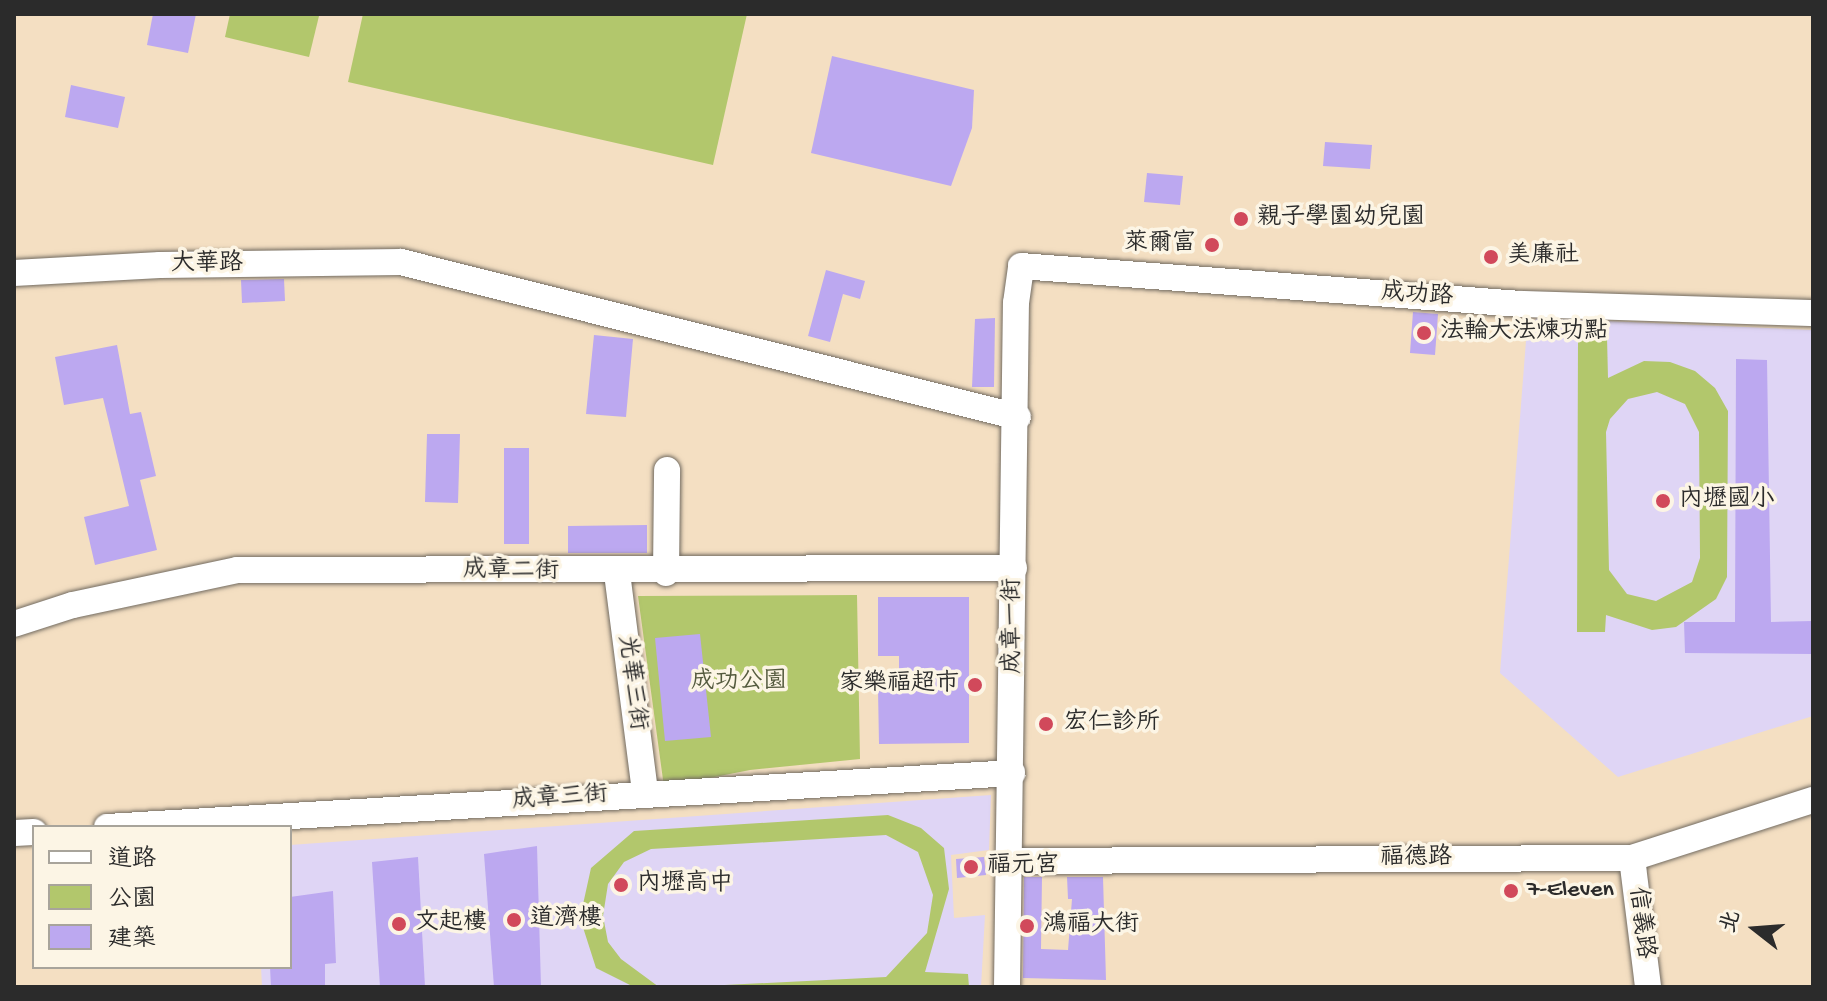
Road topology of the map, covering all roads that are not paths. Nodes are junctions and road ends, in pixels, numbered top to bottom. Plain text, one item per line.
1 (1021, 266) joint
2 (14, 273) edge
3 (1813, 313) edge
4 (1018, 417) junction
5 (667, 470) dead end
6 (1014, 568) junction
7 (617, 573) junction
8 (666, 573) junction
9 (14, 624) edge
10 (1012, 773) junction
11 (645, 793) junction
12 (1813, 800) edge
13 (139, 825) edge
14 (1632, 858) junction
15 (1010, 861) junction
16 (1007, 987) edge
17 (1648, 987) edge

1 - 3 street, 成功路
1 - 4 street, 成章一街
2 - 4 street, 大華路
4 - 6 street, 成章一街
5 - 8 street
6 - 8 street, 成章二街
6 - 10 street, 成章一街
7 - 8 street, 成章二街
7 - 9 street, 成章二街
7 - 11 street, 光華三街
10 - 11 street, 成章三街
10 - 15 street, 成章一街
11 - 13 street, 成章三街
12 - 14 street, 福德路
14 - 15 street, 福德路
14 - 17 street, 信義路
15 - 16 street, 成章一街

